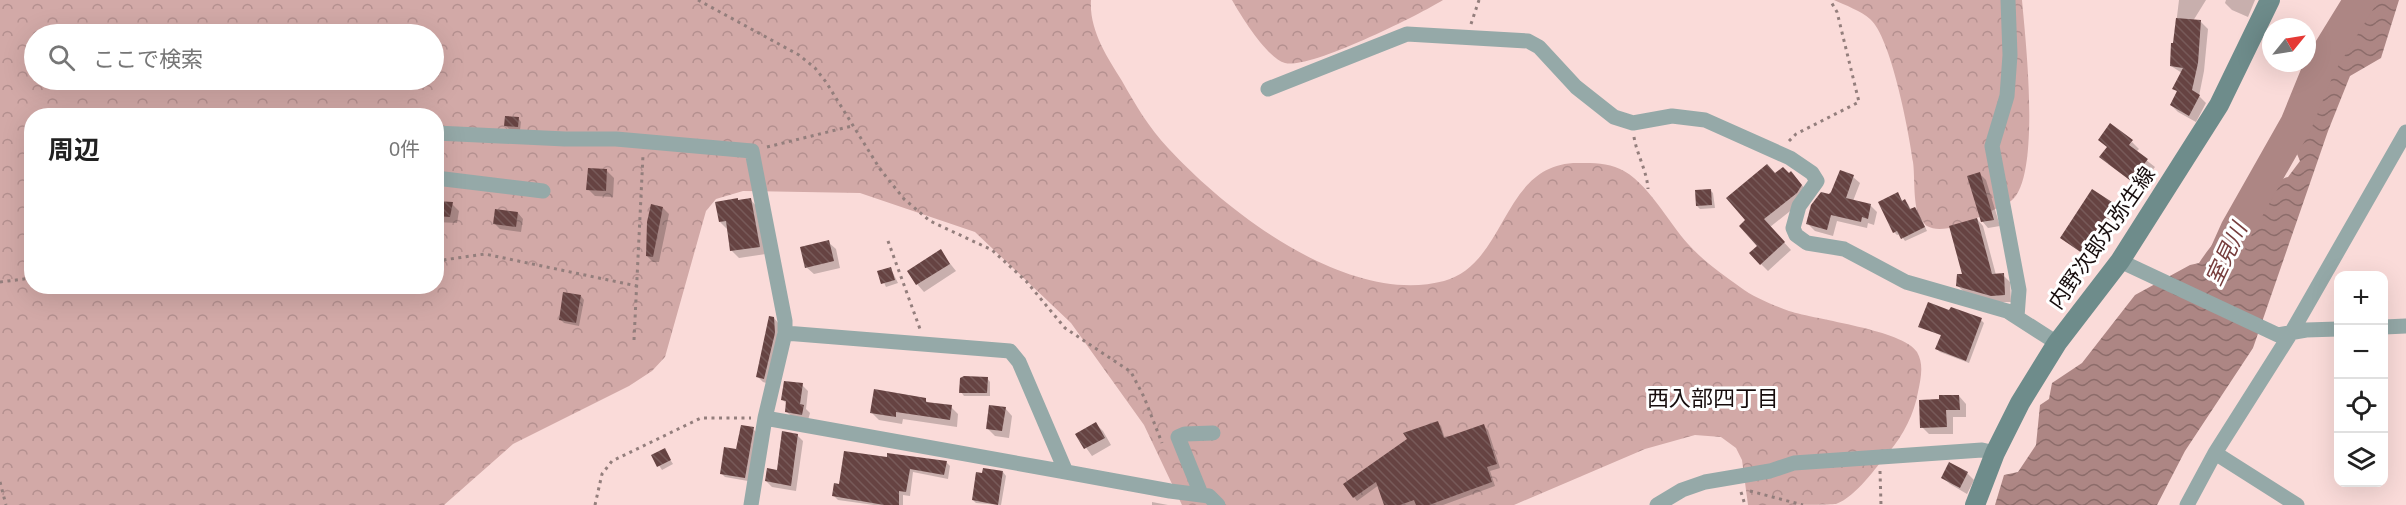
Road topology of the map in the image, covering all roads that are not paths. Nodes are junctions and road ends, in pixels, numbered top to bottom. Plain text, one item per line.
1 (2008, 0) edge
2 (2270, 0) edge
3 (1268, 89) dead end
4 (2406, 132) edge
5 (444, 133) edge
6 (444, 179) edge
7 (543, 191) dead end
8 (2125, 263) junction
9 (2017, 317) junction
10 (2388, 327) edge
11 (2406, 327) edge
12 (2334, 329) edge
13 (785, 333) junction
14 (2285, 334) junction
15 (2057, 342) junction
16 (765, 418) junction
17 (1213, 433) dead end
18 (1995, 453) junction
19 (2215, 453) junction
20 (1066, 472) junction
21 (1201, 495) junction
22 (751, 505) edge
23 (1218, 505) edge
24 (1657, 505) edge
25 (1975, 505) edge
26 (2187, 505) edge
27 (2296, 505) edge

1 - 9 street
2 - 8 main road, 内野次郎丸弥生線
3 - 9 street
4 - 14 street
5 - 13 street
6 - 7 street
8 - 14 street
8 - 15 main road, 内野次郎丸弥生線
9 - 15 street
10 - 11 street
12 - 14 street
13 - 16 street
13 - 20 street
14 - 19 street
15 - 18 main road, 内野次郎丸弥生線
16 - 20 street
16 - 22 street
17 - 21 street
18 - 24 street
18 - 25 main road, 内野次郎丸弥生線
19 - 26 street
19 - 27 street
20 - 21 street
21 - 23 street

